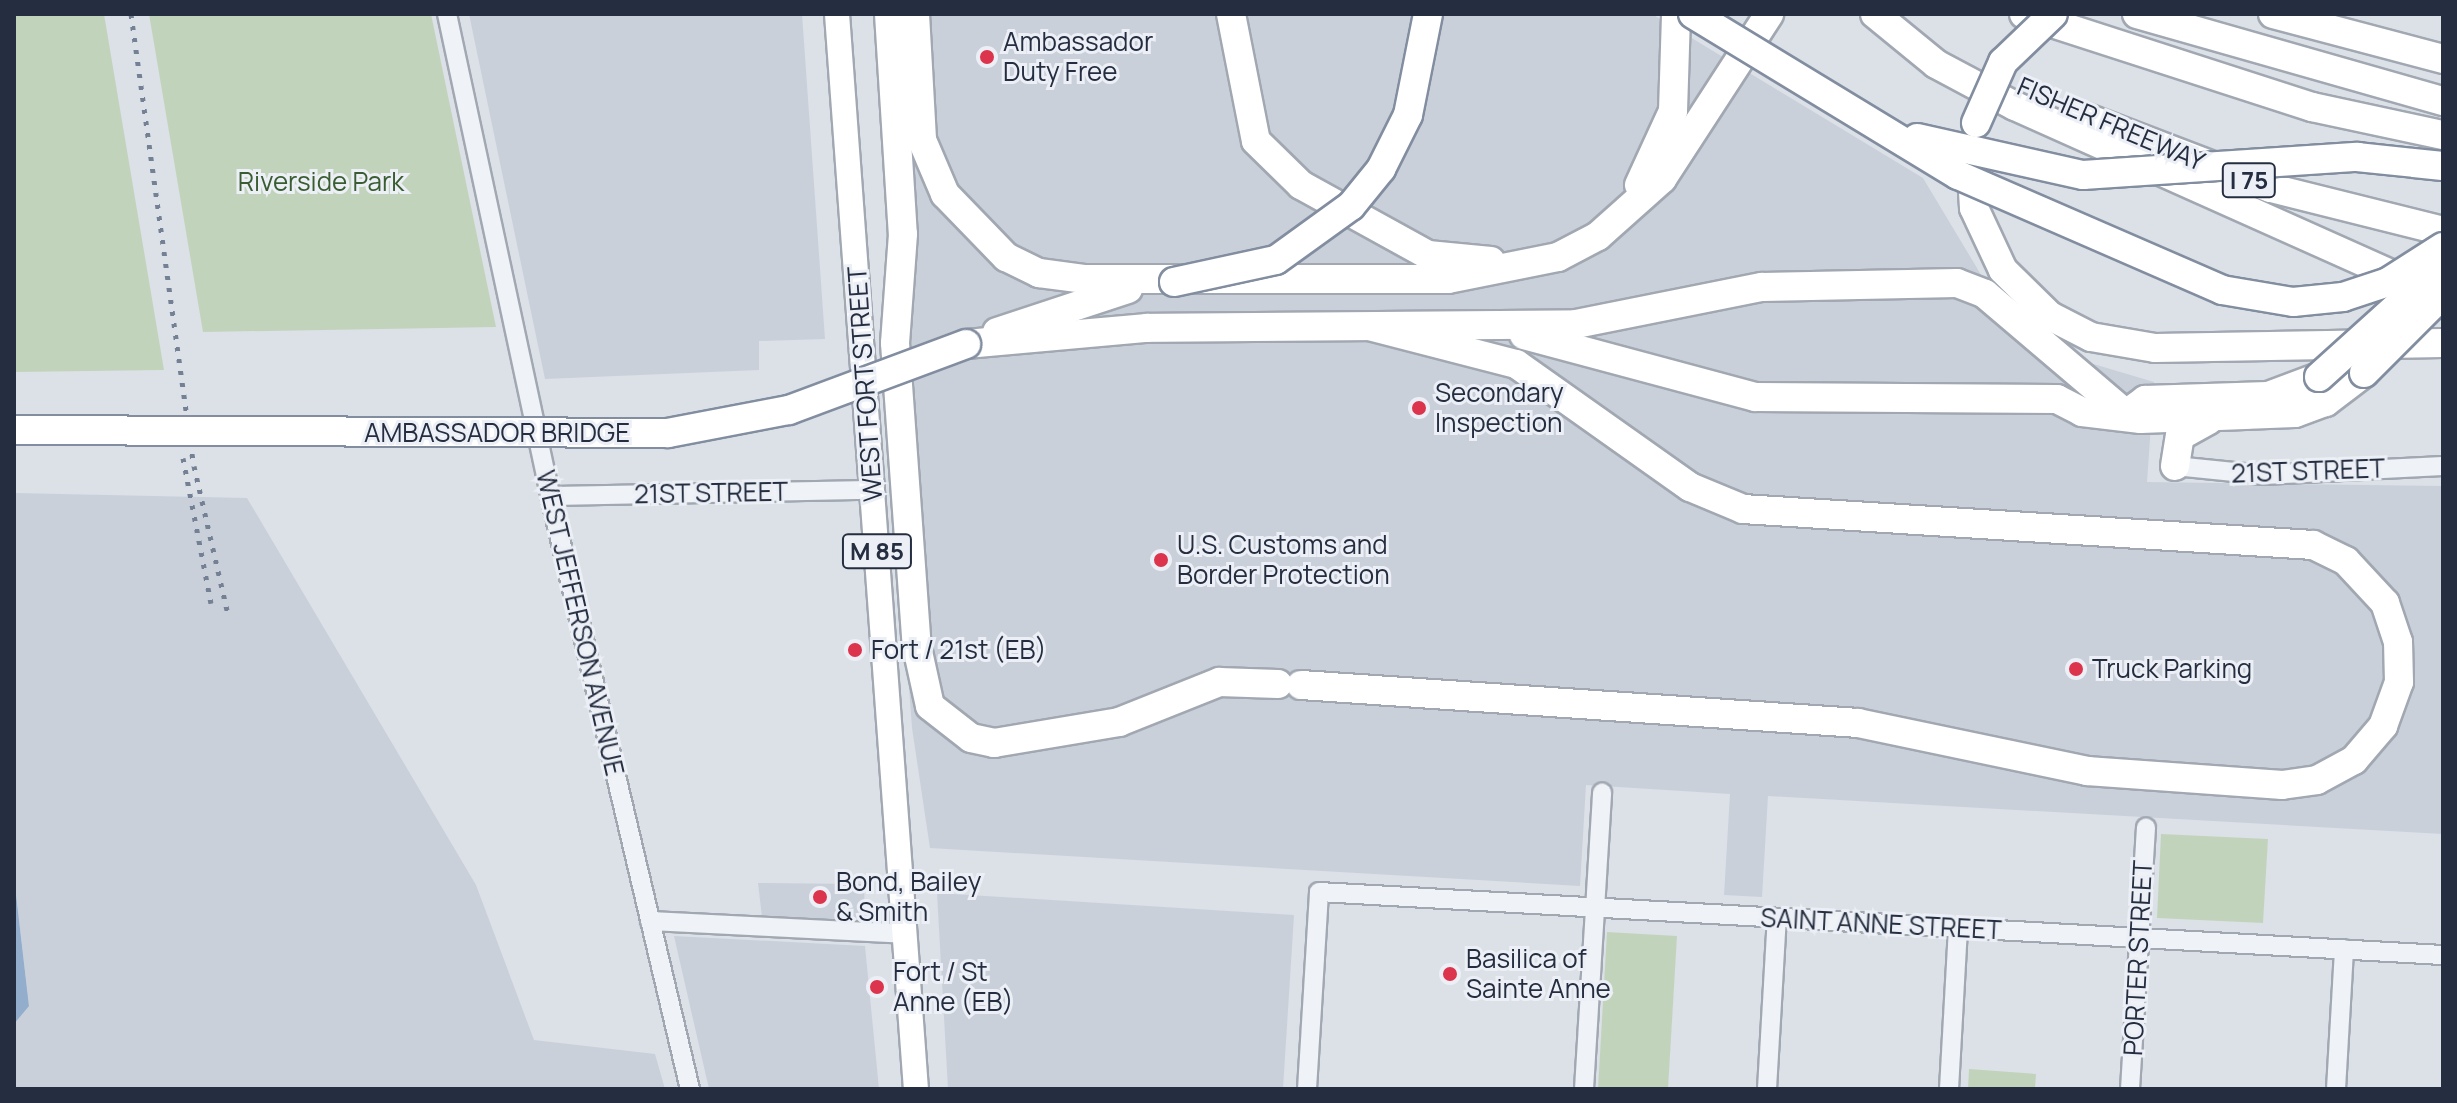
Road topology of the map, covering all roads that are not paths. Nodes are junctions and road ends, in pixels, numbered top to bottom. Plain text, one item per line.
1 (447, 14) edge
2 (837, 14) edge
3 (889, 14) edge
4 (915, 14) edge
5 (1231, 14) edge
6 (1410, 14) edge
7 (1428, 14) edge
8 (1676, 14) edge
9 (1693, 14) edge
10 (1769, 14) edge
11 (1875, 14) edge
12 (1882, 14) edge
13 (2024, 14) edge
14 (2053, 14) edge
15 (2137, 14) edge
16 (2273, 14) edge
17 (2326, 14) edge
18 (2432, 57) edge
19 (2443, 101) edge
20 (1832, 102) junction
21 (2443, 135) edge
22 (2443, 166) edge
23 (1620, 219) junction
24 (2443, 231) edge
25 (2443, 247) edge
26 (1535, 264) junction
27 (2443, 265) edge
28 (1174, 282) junction
29 (2443, 295) edge
30 (2443, 321) edge
31 (1476, 326) junction
32 (1373, 327) junction
33 (2443, 343) edge
34 (966, 344) junction
35 (2362, 375) junction
36 (2133, 417) junction
37 (2227, 418) junction
38 (14, 430) edge
39 (2175, 466) junction
40 (2443, 466) edge
41 (873, 490) junction
42 (550, 496) junction
43 (1602, 793) dead end
44 (2146, 827) dead end
45 (1595, 908) junction
46 (1777, 918) junction
47 (650, 921) junction
48 (1958, 928) junction
49 (905, 934) junction
50 (2139, 938) junction
51 (2344, 949) junction
52 (2443, 955) edge
53 (690, 1089) edge
54 (916, 1089) edge
55 (1307, 1089) edge
56 (1584, 1089) edge
57 (1767, 1089) edge
58 (1949, 1089) edge
59 (2130, 1089) edge
60 (2336, 1089) edge

1 - 42 street, WEST JEFFERSON AVENUE
2 - 41 main road, WEST FORT STREET / M 85
3 - 32 highway
4 - 26 highway
5 - 26 highway
6 - 28 highway, bridge
7 - 28 highway, bridge
8 - 23 highway
9 - 20 highway, bridge
10 - 23 highway
11 - 29 highway
12 - 24 highway, FISHER FREEWAY / I 75
13 - 21 highway
14 - 33 highway, bridge
15 - 19 highway
16 - 18 highway
17 - 18 highway
20 - 22 highway, bridge
20 - 25 highway, bridge
23 - 26 highway
27 - 36 highway, bridge
28 - 34 highway
29 - 35 highway, bridge
30 - 35 highway, bridge
31 - 32 highway
31 - 36 highway
31 - 36 highway
32 - 34 highway
34 - 38 highway, AMBASSADOR BRIDGE, bridge
35 - 37 highway
36 - 37 highway
36 - 39 highway
37 - 39 highway
39 - 40 street, 21ST STREET
41 - 42 street, 21ST STREET
41 - 49 main road, WEST FORT STREET / M 85
42 - 47 street, WEST JEFFERSON AVENUE
43 - 45 street
44 - 50 street, PORTER STREET
45 - 46 street, SAINT ANNE STREET
45 - 55 street, SAINT ANNE STREET
45 - 56 street
46 - 48 street, SAINT ANNE STREET
46 - 57 street
47 - 49 street
47 - 53 street, WEST JEFFERSON AVENUE
48 - 50 street, SAINT ANNE STREET
48 - 58 street
49 - 54 main road, WEST FORT STREET / M 85
50 - 51 street, SAINT ANNE STREET
50 - 59 street, PORTER STREET
51 - 52 street, SAINT ANNE STREET
51 - 60 street

